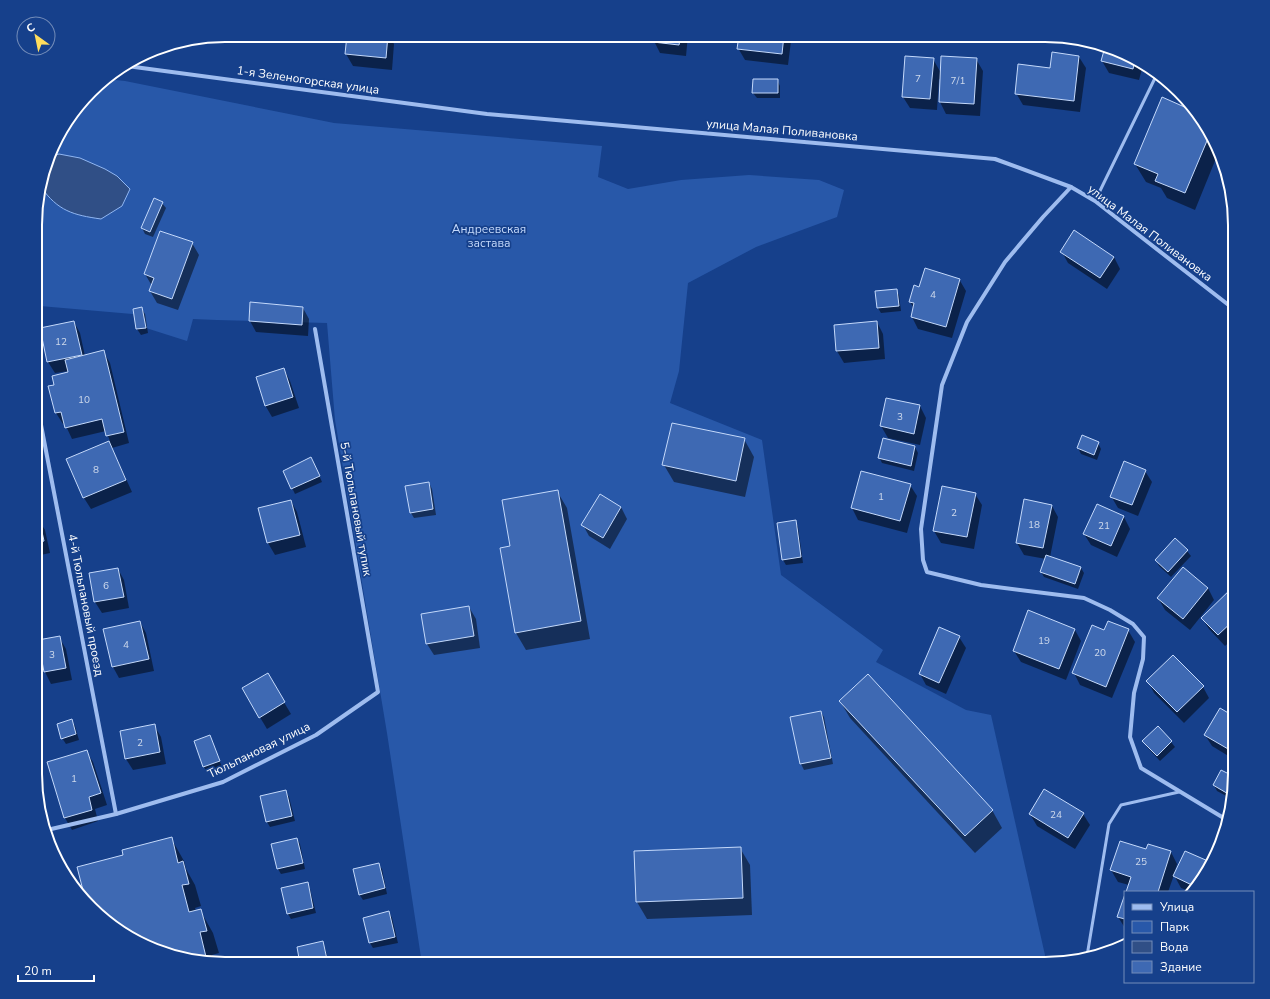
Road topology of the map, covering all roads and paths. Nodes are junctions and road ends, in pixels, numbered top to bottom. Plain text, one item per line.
1 (133, 67) edge
2 (1154, 78) edge
3 (486, 114) joint
4 (1071, 187) junction
5 (1095, 201) junction
6 (1228, 305) edge
7 (315, 330) dead end
8 (42, 430) edge
9 (378, 692) joint
10 (1179, 792) junction
11 (116, 814) junction
12 (1223, 817) edge
13 (51, 829) edge
14 (1089, 952) edge

1 - 3 street, 1-я Зеленогорская улица
2 - 5 lane
3 - 4 street, улица Малая Поливановка
4 - 5 street, улица Малая Поливановка
4 - 10 street, улица Малая Поливановка
5 - 6 street, улица Малая Поливановка
7 - 9 street, 5-й Тюльпановый тупик
8 - 11 street, 4-й Тюльпановый проезд
9 - 11 street, Тюльпановая улица
10 - 12 street, улица Малая Поливановка
10 - 14 lane
11 - 13 street, Тюльпановая улица

